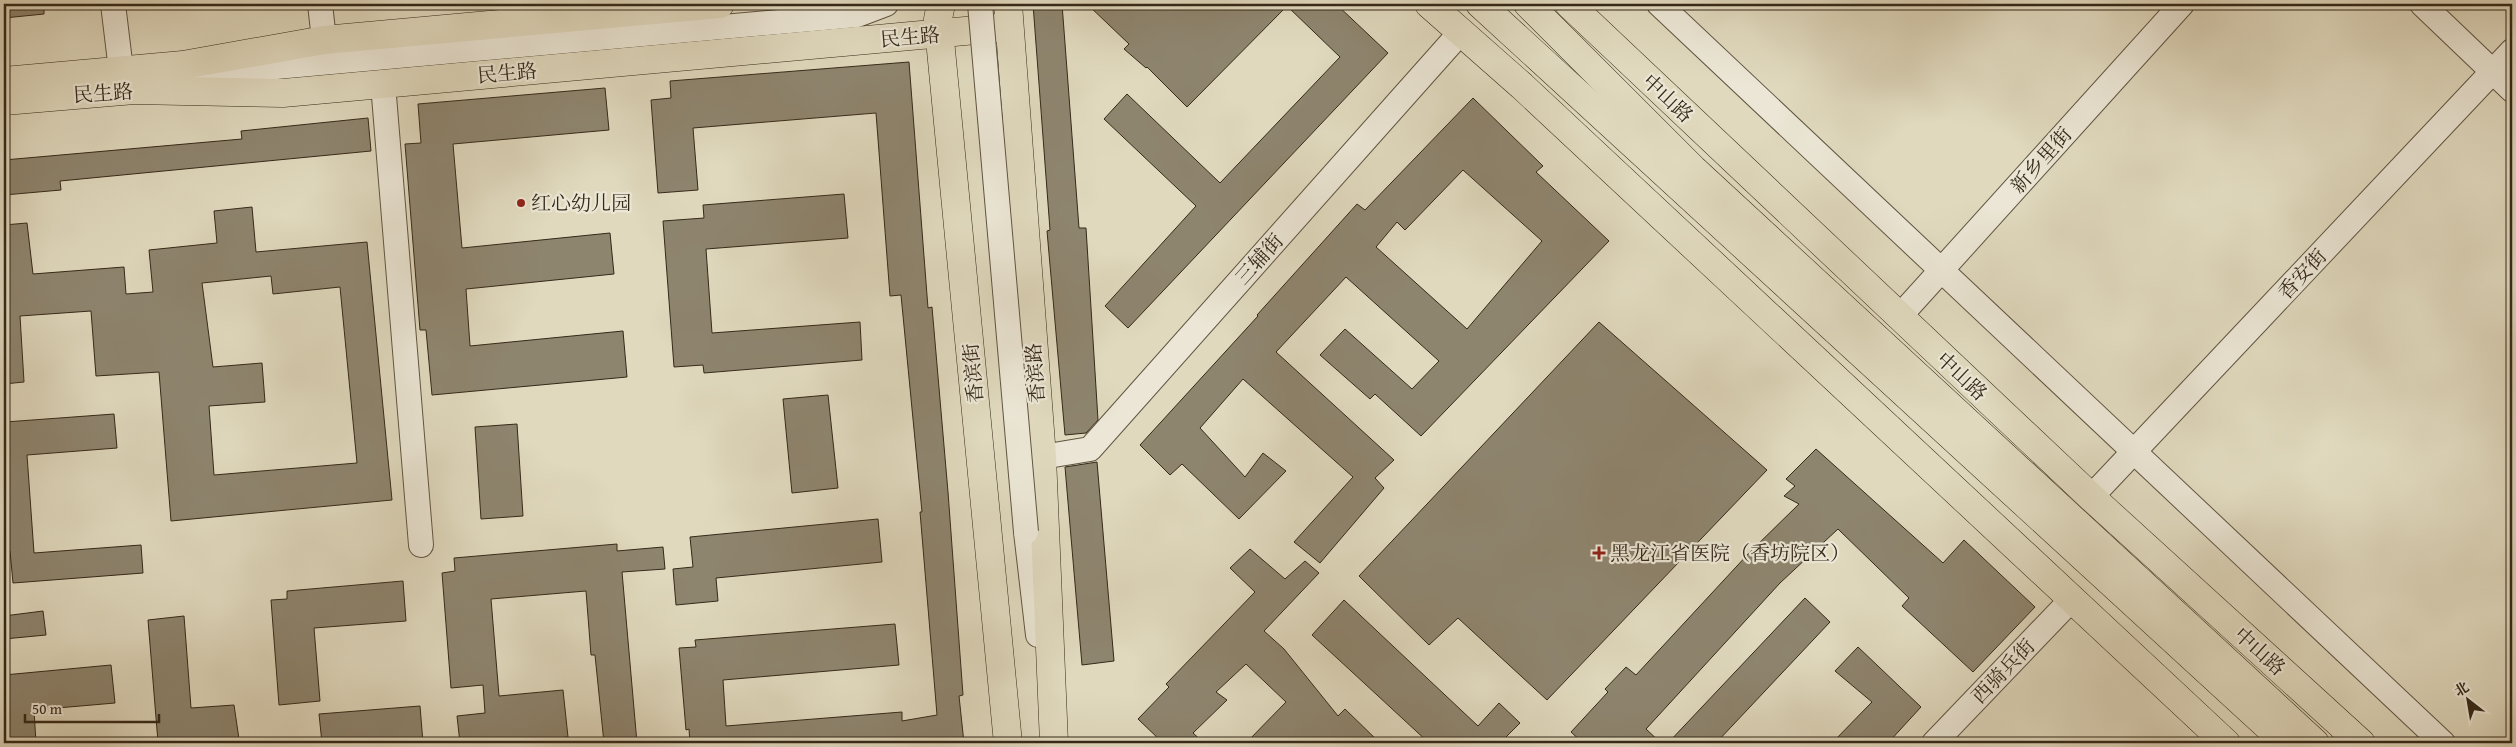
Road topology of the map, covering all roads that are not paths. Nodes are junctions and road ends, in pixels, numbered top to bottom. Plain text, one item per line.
1 (113, 4) edge
2 (320, 4) edge
3 (714, 4) edge
4 (886, 4) edge
5 (941, 4) edge
6 (980, 4) edge
7 (1429, 4) edge
8 (1528, 4) edge
9 (1569, 4) edge
10 (1659, 4) edge
11 (2182, 4) edge
12 (2422, 4) edge
13 (1479, 6) edge
14 (1009, 15) edge
15 (1460, 33) junction
16 (940, 34) junction
17 (324, 40) junction
18 (2512, 51) edge
19 (2493, 72) junction
20 (128, 80) junction
21 (4, 81) edge
22 (383, 84) junction
23 (1522, 86) junction
24 (2512, 90) edge
25 (4, 101) edge
26 (1941, 270) junction
27 (1899, 317) junction
28 (2134, 452) junction
29 (1042, 457) junction
30 (2091, 497) junction
31 (421, 545) dead end
32 (2072, 599) junction
33 (1008, 743) edge
34 (1052, 743) edge
35 (1934, 743) edge
36 (2226, 743) edge
37 (2286, 743) edge
38 (2315, 743) edge
39 (2361, 743) edge
40 (2443, 743) edge

1 - 20 street
2 - 17 street
3 - 17 main road, 民生路
4 - 20 street
5 - 16 main road, 香滨街
6 - 34 street, bridge
7 - 15 main road
8 - 38 main road, 中山路
9 - 27 main road, 中山路
10 - 26 street
11 - 26 street, 新乡里街
12 - 19 street
13 - 23 main road
13 - 37 main road
14 - 16 main road, 民生路
14 - 29 main road, 香滨路
15 - 23 main road
15 - 29 street, 三辅街
16 - 22 main road, 民生路
16 - 33 main road, 香滨街
17 - 20 main road, 民生路
18 - 19 street, 香安街
19 - 24 street
19 - 28 street, 香安街
20 - 21 main road, 民生路
20 - 22 main road, 民生路
20 - 25 main road, 民生路
22 - 31 street
23 - 32 main road
26 - 27 street, 新乡里街
26 - 28 street
27 - 30 main road, 中山路
28 - 30 street, 香安街
28 - 40 street
29 - 34 main road, 香滨路
30 - 39 main road, 中山路
32 - 35 street, 西骑兵街
32 - 36 main road

